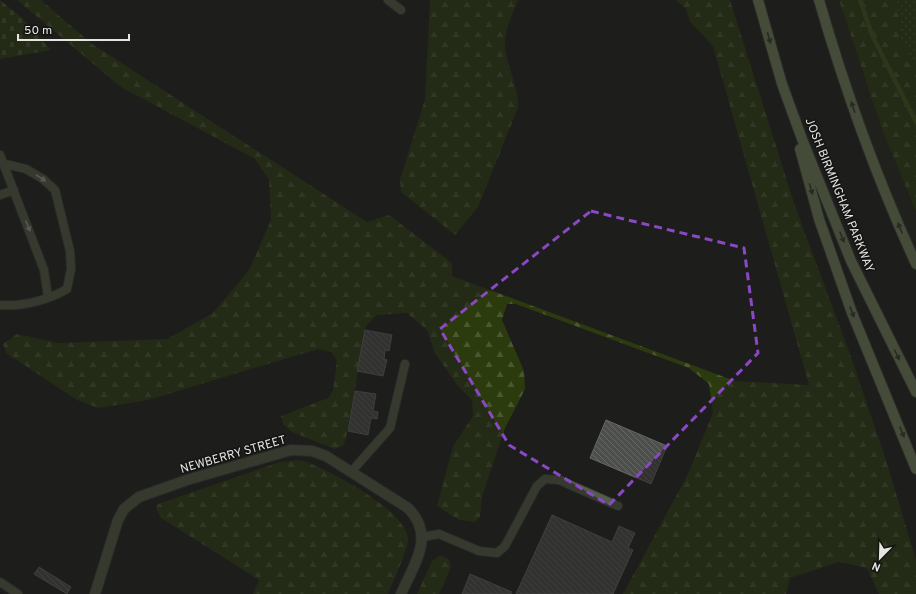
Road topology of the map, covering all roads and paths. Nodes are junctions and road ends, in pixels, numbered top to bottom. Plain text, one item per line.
1 (388, 0) edge
2 (758, 0) edge
3 (819, 0) edge
4 (401, 10) dead end
5 (782, 84) junction
6 (0, 155) edge
7 (5, 164) junction
8 (14, 190) junction
9 (0, 195) edge
10 (916, 264) edge
11 (48, 297) junction
12 (0, 305) edge
13 (405, 364) dead end
14 (916, 392) edge
15 (916, 469) edge
16 (351, 472) junction
17 (618, 506) dead end
18 (423, 537) junction
19 (0, 582) edge
20 (18, 594) edge
21 (95, 594) edge
22 (401, 594) edge

1 - 4 lane
2 -> 5 main road, JOSH BIRMINGHAM PARKWAY
10 -> 3 main road
5 -> 14 main road, JOSH BIRMINGHAM PARKWAY
5 -> 15 main road
6 - 7 lane
7 - 8 lane
7 -> 11 lane
8 - 9 lane
8 -> 11 lane
11 - 12 lane
13 - 16 lane
16 - 18 street, NEWBERRY STREET
16 - 21 street, NEWBERRY STREET
17 - 18 lane
18 - 22 street
19 - 20 lane

